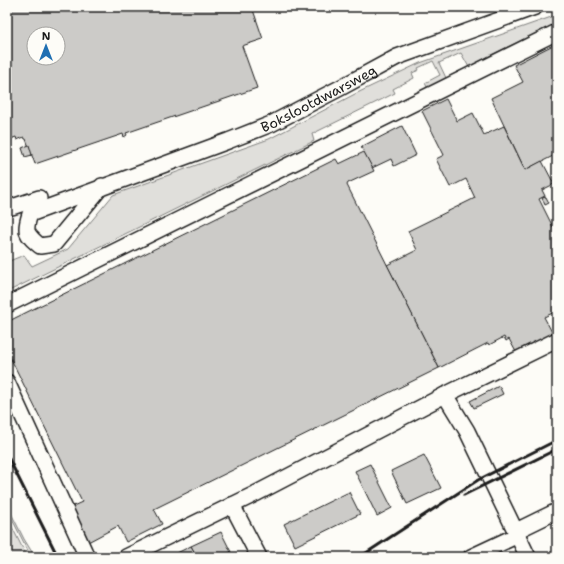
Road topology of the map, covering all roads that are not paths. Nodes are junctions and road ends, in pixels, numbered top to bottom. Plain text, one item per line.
1 (534, 7) edge
2 (557, 32) edge
3 (102, 186) junction
4 (40, 198) dead end
5 (7, 206) edge
6 (7, 305) edge
7 (557, 340) edge
8 (7, 382) edge
9 (445, 395) junction
10 (232, 505) junction
11 (557, 511) edge
12 (517, 533) junction
13 (150, 552) edge
14 (87, 557) edge
15 (126, 557) edge
16 (259, 557) edge
17 (471, 557) edge
18 (528, 557) edge

1 - 3 street, Bokslootdwarsweg
2 - 6 street
3 - 3 street, Bokslootdwarsweg
4 - 5 street
7 - 9 street
8 - 14 street
9 - 10 street
9 - 12 street
10 - 13 street
10 - 16 street
11 - 12 street
12 - 17 street
12 - 18 street
13 - 15 street

